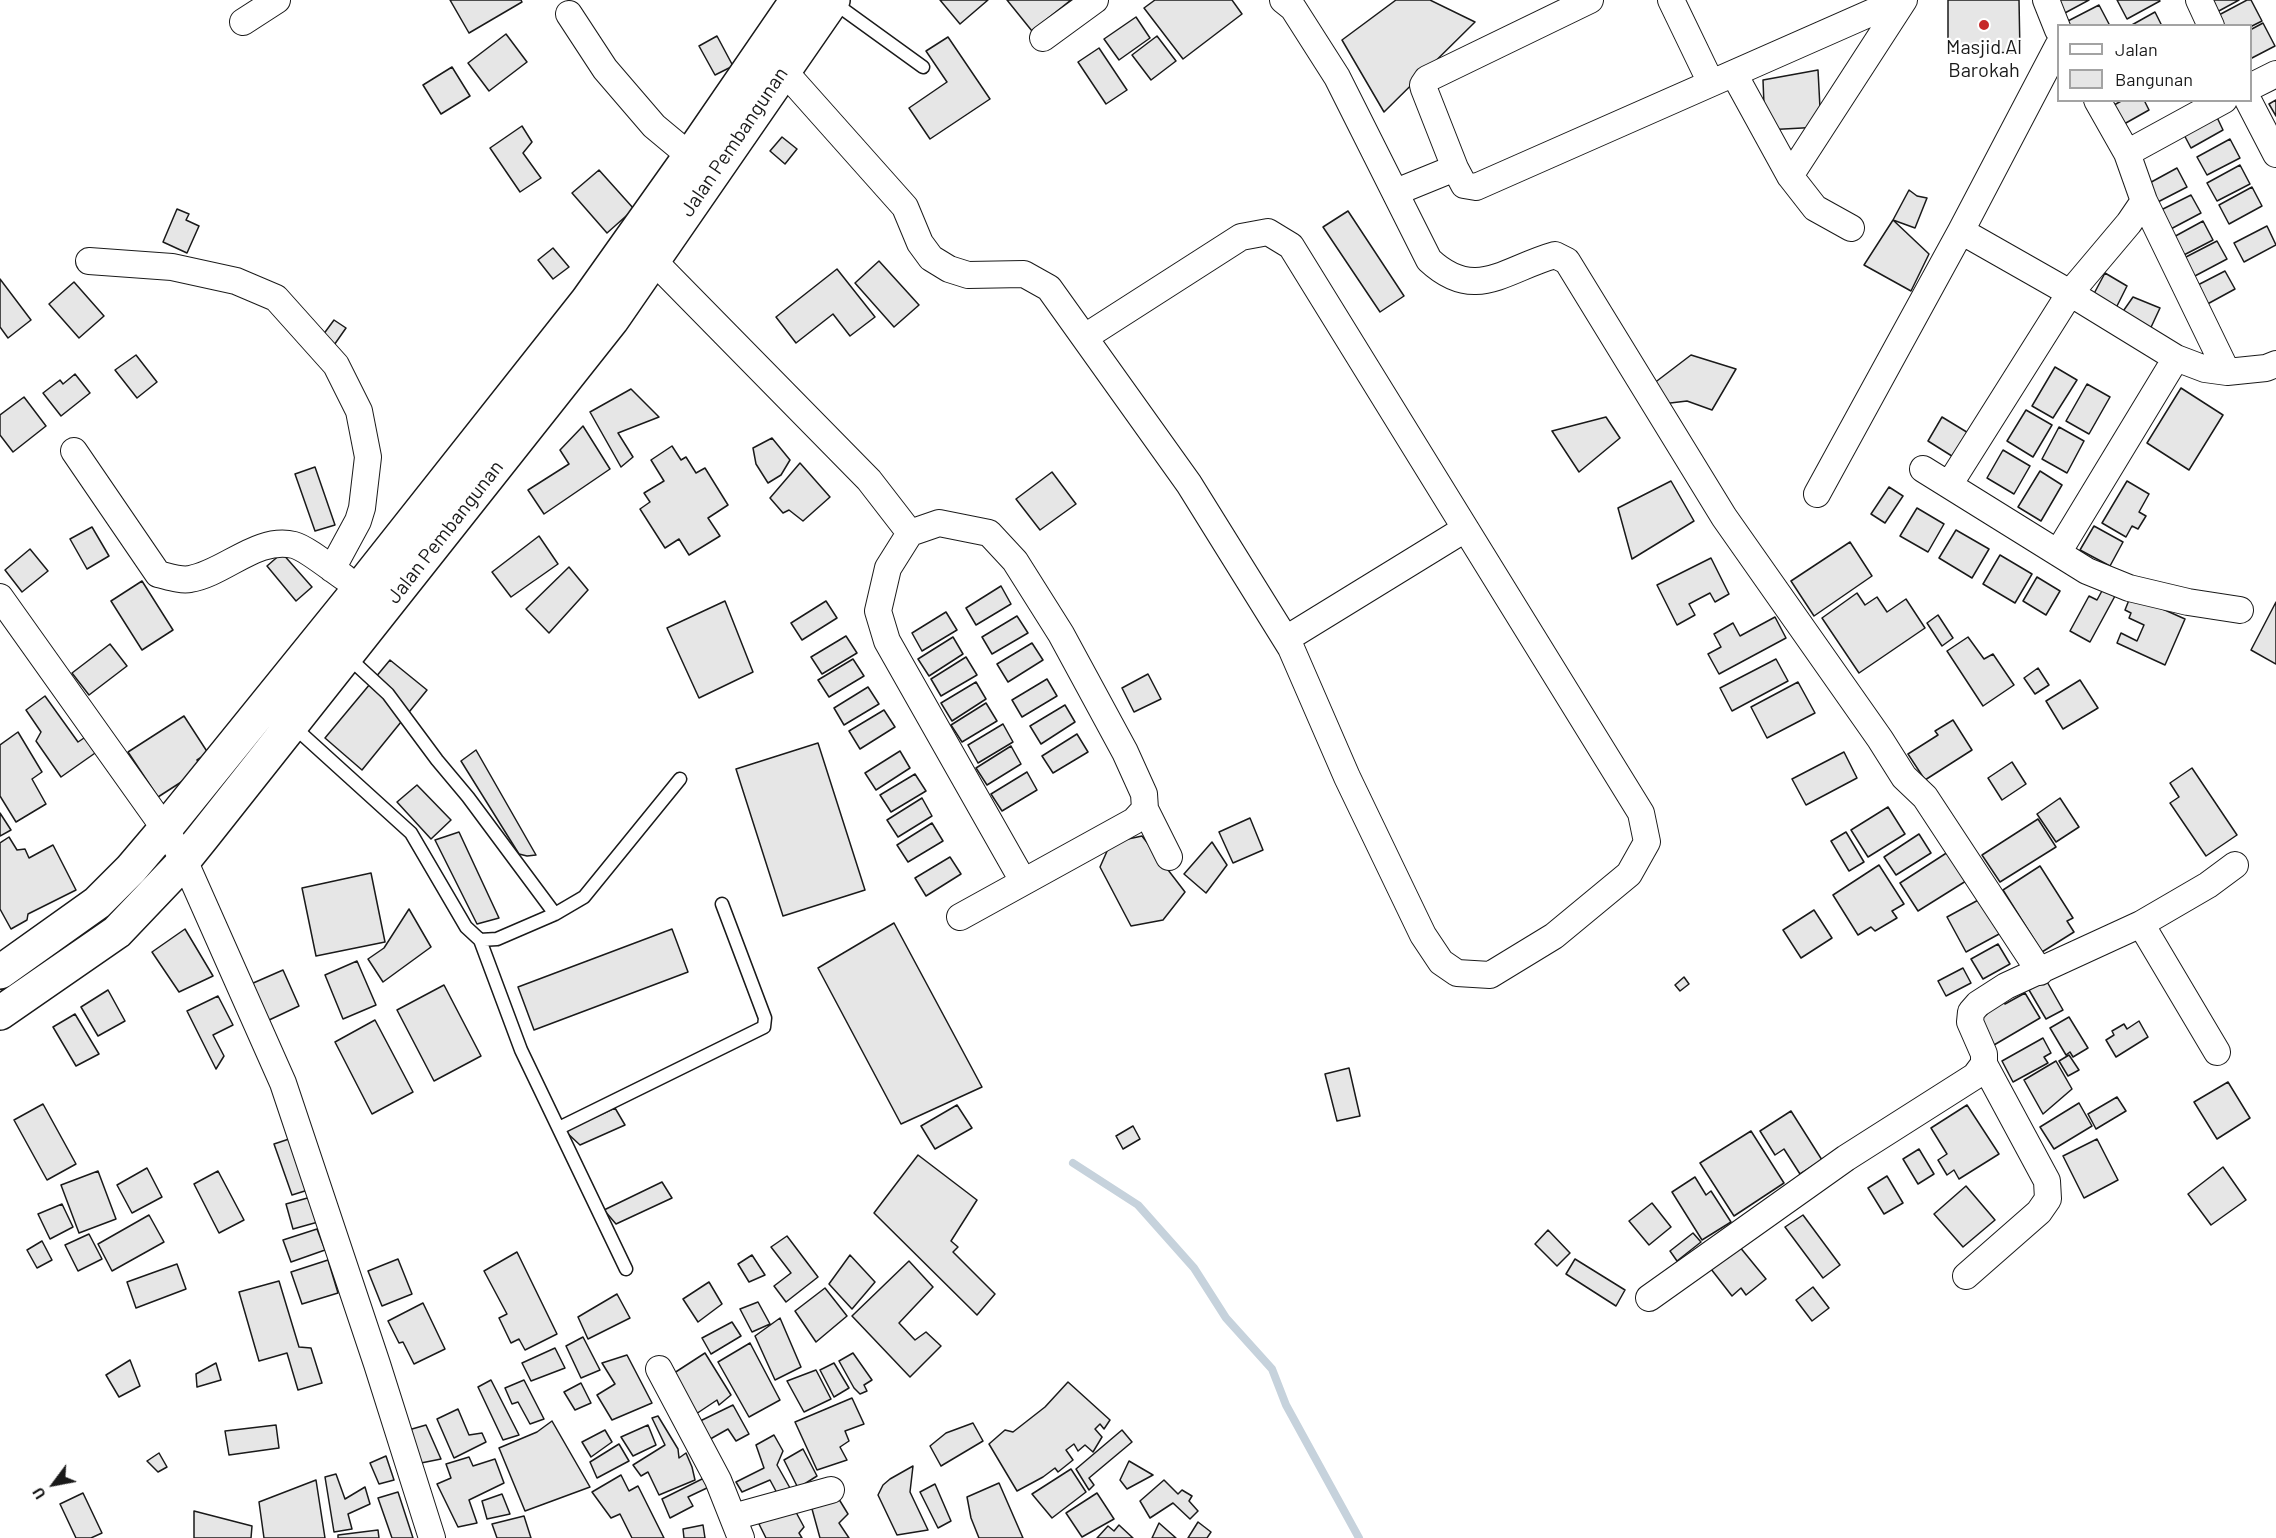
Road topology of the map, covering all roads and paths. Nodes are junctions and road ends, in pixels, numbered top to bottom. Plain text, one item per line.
1 (277, 0) edge
2 (797, 0) edge
3 (1095, 0) edge
4 (1283, 0) edge
5 (1590, 0) edge
6 (1671, 0) edge
7 (1902, 0) edge
8 (2046, 0) edge
9 (2199, 0) edge
10 (833, 1) edge
11 (570, 14) dead end
12 (243, 22) dead end
13 (2210, 24) edge
14 (2057, 28) edge
15 (1043, 38) dead end
16 (2057, 48) edge
17 (923, 67) dead end
18 (783, 70) junction
19 (2276, 74) edge
20 (1722, 78) junction
21 (2252, 86) edge
22 (2098, 102) edge
23 (2220, 102) edge
24 (2249, 102) edge
25 (2127, 153) junction
26 (2276, 154) edge
27 (690, 156) junction
28 (1455, 168) junction
29 (1790, 176) junction
30 (1396, 192) junction
31 (2144, 201) junction
32 (1851, 228) dead end
33 (1961, 231) junction
34 (631, 237) junction
35 (89, 261) dead end
36 (653, 261) junction
37 (2070, 293) junction
38 (1085, 337) junction
39 (2176, 358) junction
40 (2276, 364) edge
41 (2227, 372) junction
42 (74, 451) dead end
43 (1923, 469) dead end
44 (1950, 485) junction
45 (1817, 494) dead end
46 (1465, 529) junction
47 (910, 533) junction
48 (2059, 551) junction
49 (332, 569) junction
50 (360, 588) junction
51 (0, 597) edge
52 (2240, 610) dead end
53 (1286, 639) junction
54 (347, 656) junction
55 (292, 725) junction
56 (680, 779) dead end
57 (1145, 809) junction
58 (165, 829) junction
59 (1169, 857) dead end
60 (184, 860) junction
61 (2235, 865) dead end
62 (1023, 881) junction
63 (722, 904) dead end
64 (555, 914) junction
65 (960, 917) dead end
66 (2141, 924) junction
67 (480, 940) junction
68 (0, 972) edge
69 (2040, 972) junction
70 (0, 1013) edge
71 (2217, 1052) dead end
72 (1984, 1064) junction
73 (559, 1128) junction
74 (626, 1269) dead end
75 (1966, 1276) dead end
76 (1649, 1299) dead end
77 (659, 1369) dead end
78 (831, 1490) dead end
79 (737, 1528) edge
80 (432, 1538) edge

1 - 12 street
2 - 27 main road, Jalan Pembangunan
3 - 15 street
4 - 30 street
5 - 28 street
6 - 20 street
7 - 20 street
7 - 29 street
8 - 14 street
9 - 13 street
10 - 17 lane
10 - 18 main road, Jalan Pembangunan
11 - 27 street
16 - 33 street
18 - 36 main road, Jalan Pembangunan
18 - 38 street
19 - 21 street
20 - 28 street
20 - 29 street
22 - 25 street
23 - 25 street
24 - 26 street
25 - 31 street
27 - 34 main road, Jalan Pembangunan
28 - 30 street
29 - 32 street
30 - 69 street
31 - 37 street
31 - 41 street
33 - 37 street
33 - 45 street
34 - 36 street
34 - 50 main road, Jalan Pembangunan
35 - 49 street
36 - 47 street
36 - 54 main road, Jalan Pembangunan
37 - 39 street
37 - 44 street
38 - 46 street
38 - 53 street
39 - 41 street
39 - 48 street
40 - 41 street
42 - 49 street
43 - 44 street
44 - 48 street
46 - 53 street
46 - 53 street
47 - 57 street
47 - 62 street
48 - 52 street
49 - 50 street
50 - 58 main road, Jalan Pembangunan
51 - 58 street
54 - 55 main road, Jalan Pembangunan
54 - 64 lane
55 - 60 main road, Jalan Pembangunan
55 - 67 lane
56 - 64 lane
57 - 59 street
57 - 62 street
58 - 60 street
58 - 68 main road, Jalan Pembangunan
60 - 70 main road, Jalan Pembangunan
60 - 80 street
61 - 66 street
62 - 65 street
63 - 73 lane
64 - 67 lane
66 - 69 street
66 - 71 street
67 - 73 lane
69 - 72 street
72 - 75 street
72 - 76 street
73 - 74 lane
77 - 79 street
78 - 79 street

